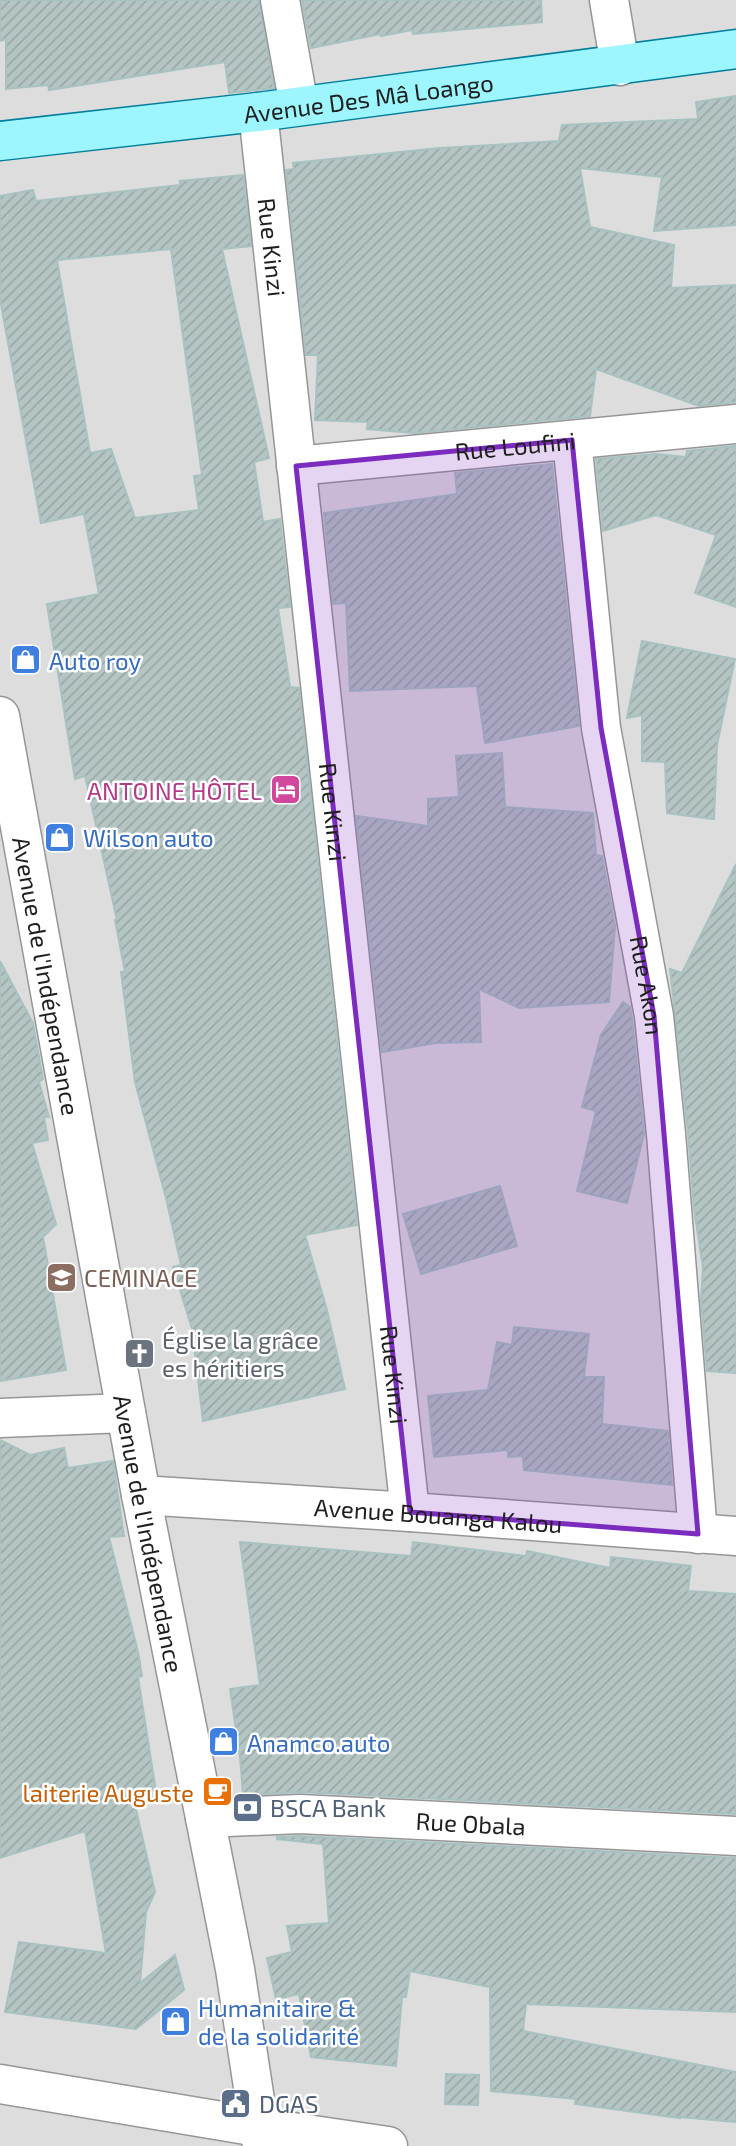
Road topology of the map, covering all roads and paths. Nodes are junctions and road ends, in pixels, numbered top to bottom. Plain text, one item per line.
1 (280, 0) edge
2 (608, 0) edge
3 (736, 49) edge
4 (620, 66) junction
5 (299, 106) junction
6 (258, 112) junction
7 (0, 141) edge
8 (736, 424) edge
9 (572, 440) junction
10 (296, 466) junction
11 (0, 716) edge
12 (126, 1413) junction
13 (0, 1418) edge
14 (141, 1495) junction
15 (410, 1512) junction
16 (698, 1534) junction
17 (736, 1536) edge
18 (205, 1818) junction
19 (736, 1836) edge
20 (0, 2084) edge
21 (260, 2137) edge
22 (388, 2146) edge

1 - 5 street
2 - 4 street
3 - 4 main road, Avenue Des Mâ Loango
4 - 5 main road, Avenue Des Mâ Loango
5 - 6 main road, Avenue Des Mâ Loango
6 - 7 main road, Avenue Des Mâ Loango
6 - 10 street, Rue Kinzi
8 - 9 street, Rue Loufini
9 - 10 street, Rue Loufini
9 - 16 street, Rue Akon
10 - 15 street, Rue Kinzi
11 - 12 street, Avenue de l'Indépendance
12 - 13 street
12 - 14 street, Avenue de l'Indépendance
14 - 15 street, Avenue Bouanga Kalou
14 - 18 street, Avenue de l'Indépendance
15 - 16 street, Avenue Bouanga Kalou
16 - 17 street, Avenue Bouanga Kalou
18 - 19 street, Rue Obala
18 - 21 street, Avenue de l'Indépendance
20 - 21 street
21 - 22 street

